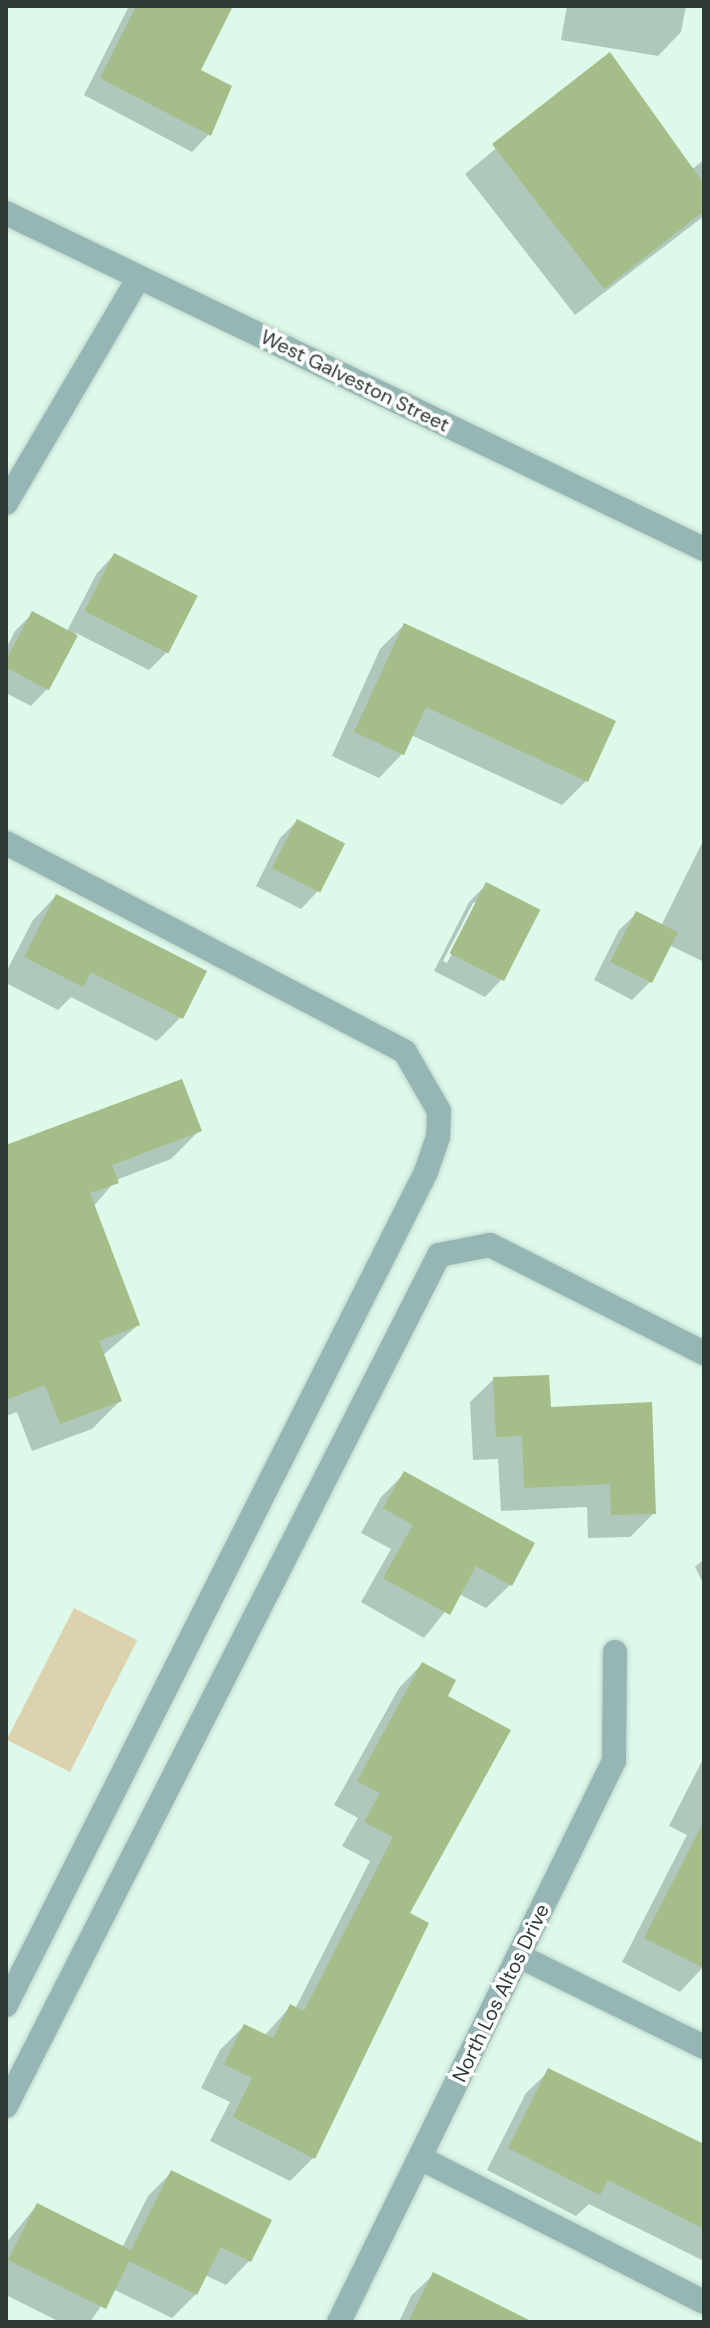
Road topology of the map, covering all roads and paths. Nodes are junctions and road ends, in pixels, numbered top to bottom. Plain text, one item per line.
1 (6, 213) edge
2 (139, 277) junction
3 (6, 503) edge
4 (704, 549) edge
5 (6, 843) edge
6 (704, 1353) edge
7 (615, 1652) dead end
8 (519, 1956) junction
9 (6, 2005) edge
10 (704, 2047) edge
11 (6, 2106) edge
12 (420, 2158) junction
13 (704, 2302) edge
14 (339, 2322) edge

1 - 2 street, West Galveston Street
2 - 3 street
2 - 4 street, West Galveston Street
5 - 9 street
6 - 11 street
7 - 8 street, North Los Altos Drive
8 - 10 street
8 - 12 street, North Los Altos Drive
12 - 13 street
12 - 14 street, North Los Altos Drive

